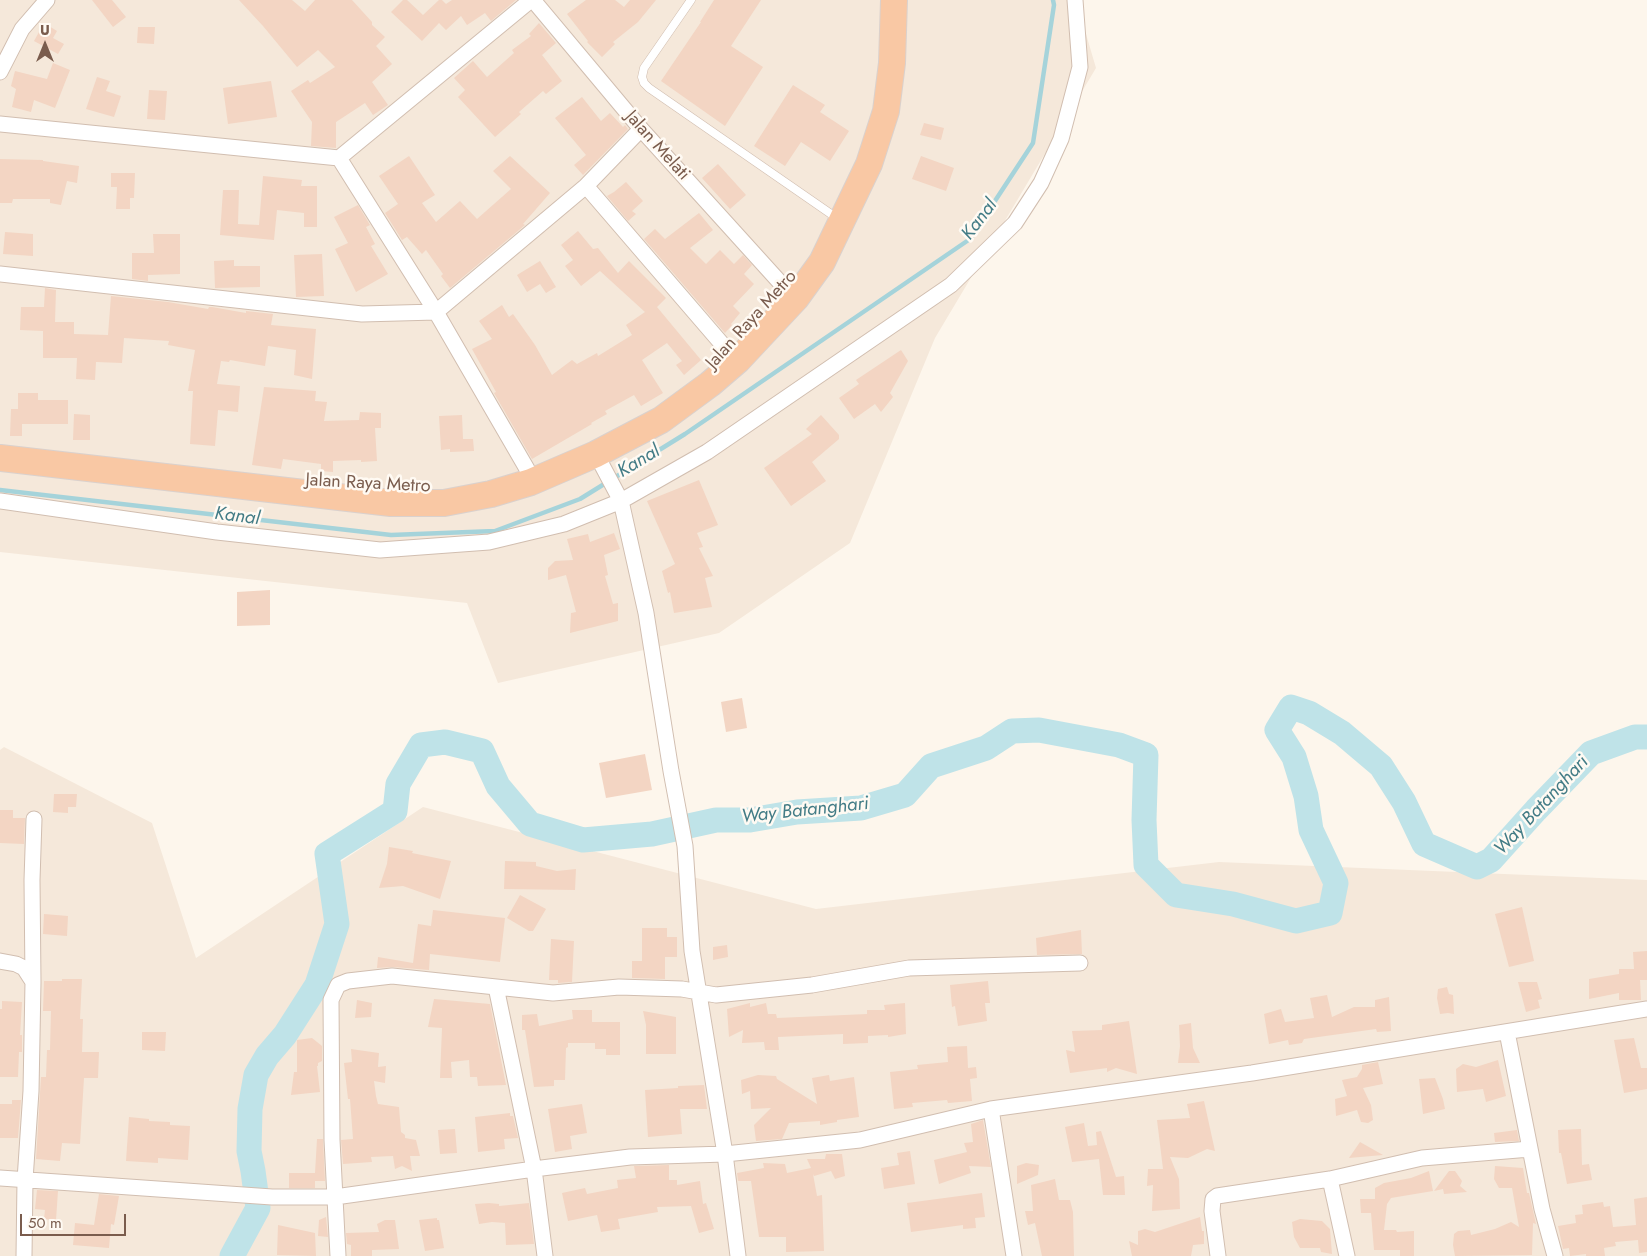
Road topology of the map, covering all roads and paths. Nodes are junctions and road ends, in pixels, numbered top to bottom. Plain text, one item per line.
1 (47, 0) edge
2 (532, 0) edge
3 (691, 0) edge
4 (878, 0) edge
5 (894, 0) edge
6 (1075, 0) edge
7 (0, 72) edge
8 (0, 124) edge
9 (641, 129) junction
10 (339, 158) junction
11 (586, 186) junction
12 (831, 214) junction
13 (0, 274) edge
14 (786, 288) junction
15 (436, 312) junction
16 (728, 351) junction
17 (0, 445) edge
18 (0, 458) edge
19 (600, 462) junction
20 (527, 469) junction
21 (244, 480) junction
22 (618, 496) junction
23 (0, 501) edge
24 (34, 819) dead end
25 (0, 961) edge
26 (1080, 963) dead end
27 (32, 982) junction
28 (496, 987) junction
29 (698, 993) junction
30 (1647, 1009) edge
31 (1506, 1032) junction
32 (991, 1109) junction
33 (1530, 1149) junction
34 (725, 1154) junction
35 (534, 1169) junction
36 (0, 1178) edge
37 (1330, 1179) junction
38 (25, 1180) junction
39 (335, 1198) junction
40 (24, 1256) edge
41 (338, 1256) edge
42 (544, 1256) edge
43 (738, 1256) edge
44 (1014, 1256) edge
45 (1218, 1256) edge
46 (1347, 1256) edge
47 (1555, 1256) edge

1 - 7 street
2 - 9 street, Jalan Melati
2 - 10 street
3 - 12 lane
4 - 12 highway, Jalan Raya Metro
5 - 19 highway
6 - 22 street
8 - 10 street
9 - 11 street
9 - 14 street, Jalan Melati
10 - 15 street
11 - 15 street
11 - 16 street
12 - 14 highway, Jalan Raya Metro
13 - 15 street
14 - 16 highway, Jalan Raya Metro
15 - 20 street
16 - 20 highway, Jalan Raya Metro
17 - 21 highway, Jalan Raya Metro
18 - 21 highway
19 - 21 highway
19 - 22 street
20 - 21 highway, Jalan Raya Metro
22 - 23 street
22 - 29 street
24 - 27 street
25 - 27 street
26 - 29 street
27 - 38 street
28 - 29 street
28 - 35 street
28 - 39 street
29 - 34 street
30 - 31 street
31 - 32 street
31 - 33 street
32 - 34 street
32 - 44 street
33 - 37 street
33 - 47 street
34 - 35 street
34 - 43 street
35 - 39 street
35 - 42 street
36 - 38 street
37 - 45 street
37 - 46 street
38 - 39 street
38 - 40 street
39 - 41 street

